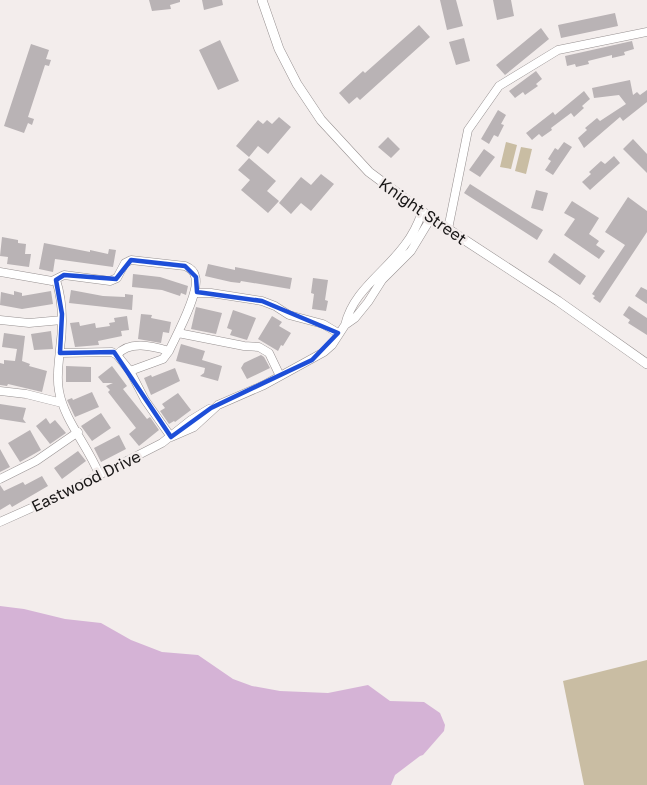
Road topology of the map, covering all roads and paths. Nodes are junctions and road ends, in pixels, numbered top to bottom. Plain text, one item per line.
1 (262, 0) edge
2 (647, 32) edge
3 (422, 212) junction
4 (430, 218) junction
5 (448, 229) junction
6 (0, 272) edge
7 (56, 280) junction
8 (194, 293) junction
9 (0, 320) edge
10 (62, 320) junction
11 (345, 325) junction
12 (178, 333) junction
13 (338, 333) junction
14 (169, 351) junction
15 (60, 353) junction
16 (117, 355) junction
17 (647, 364) edge
18 (129, 371) junction
19 (280, 376) junction
20 (0, 391) edge
21 (62, 403) junction
22 (78, 432) junction
23 (171, 437) junction
24 (99, 474) junction
25 (0, 479) edge
26 (0, 522) edge

1 - 3 street, Knight Street
2 - 5 street
3 - 4 street, Knight Street
3 - 11 street, Eastwood Drive
4 - 5 street, Knight Street
4 - 11 street, Eastwood Drive
5 - 17 street, Knight Street
6 - 7 street
7 - 8 street
7 - 10 street
8 - 12 street
8 - 13 street
9 - 10 street
10 - 15 street
11 - 13 street, Eastwood Drive
12 - 14 street
12 - 19 street
13 - 19 street, Eastwood Drive
14 - 16 street
14 - 18 street
15 - 16 street
15 - 21 street
16 - 18 street
18 - 23 street
19 - 23 street, Eastwood Drive
20 - 21 street
21 - 22 street
22 - 24 street
22 - 25 street
23 - 24 street, Eastwood Drive
24 - 26 street, Eastwood Drive

